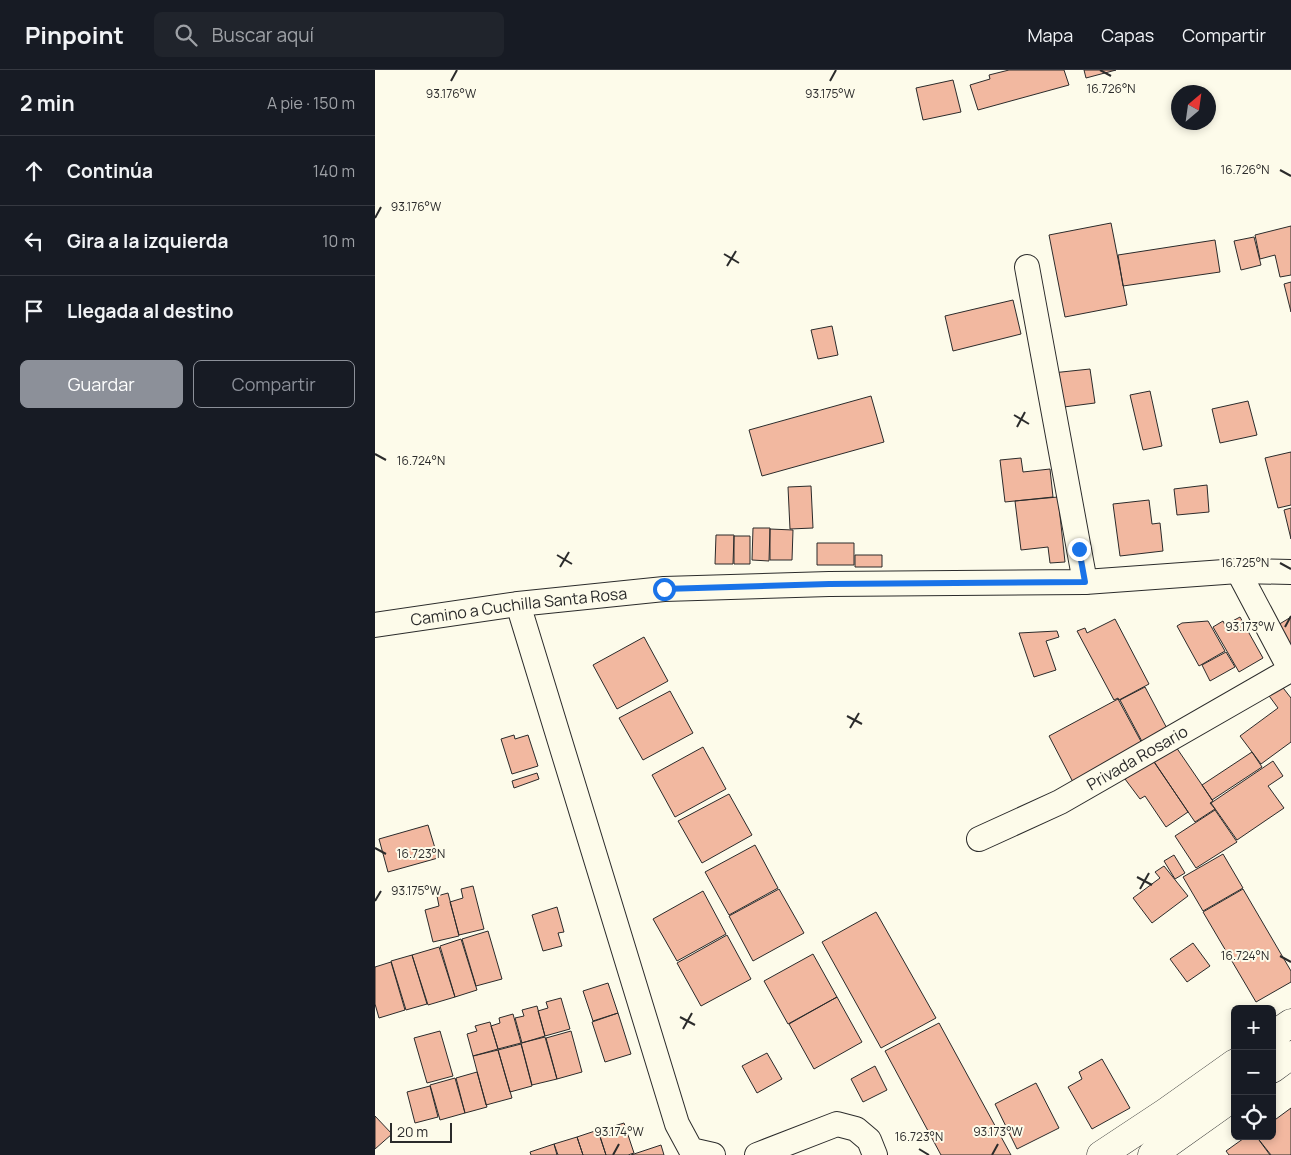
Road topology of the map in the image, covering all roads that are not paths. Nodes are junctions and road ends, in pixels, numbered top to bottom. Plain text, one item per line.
1 (1027, 267) dead end
2 (1238, 571) junction
3 (1291, 572) edge
4 (1085, 582) junction
5 (518, 604) junction
6 (375, 625) edge
7 (1291, 671) edge
8 (979, 839) dead end
9 (1291, 1023) edge
10 (1276, 1033) edge
11 (1291, 1055) edge
12 (1231, 1066) edge
13 (1276, 1066) edge
14 (1231, 1099) edge
15 (713, 1155) edge
16 (757, 1155) edge
17 (875, 1155) edge
18 (1101, 1155) edge
19 (1152, 1155) edge

1 - 4 street
2 - 3 street, Camino a Cuchilla Santa Rosa
2 - 4 street, Camino a Cuchilla Santa Rosa
2 - 7 street
4 - 5 street, Camino a Cuchilla Santa Rosa
5 - 6 street, Camino a Cuchilla Santa Rosa
5 - 15 street
7 - 8 street, Privada Rosario
9 - 10 main road
11 - 13 main road
12 - 18 main road
14 - 19 main road
16 - 17 street

